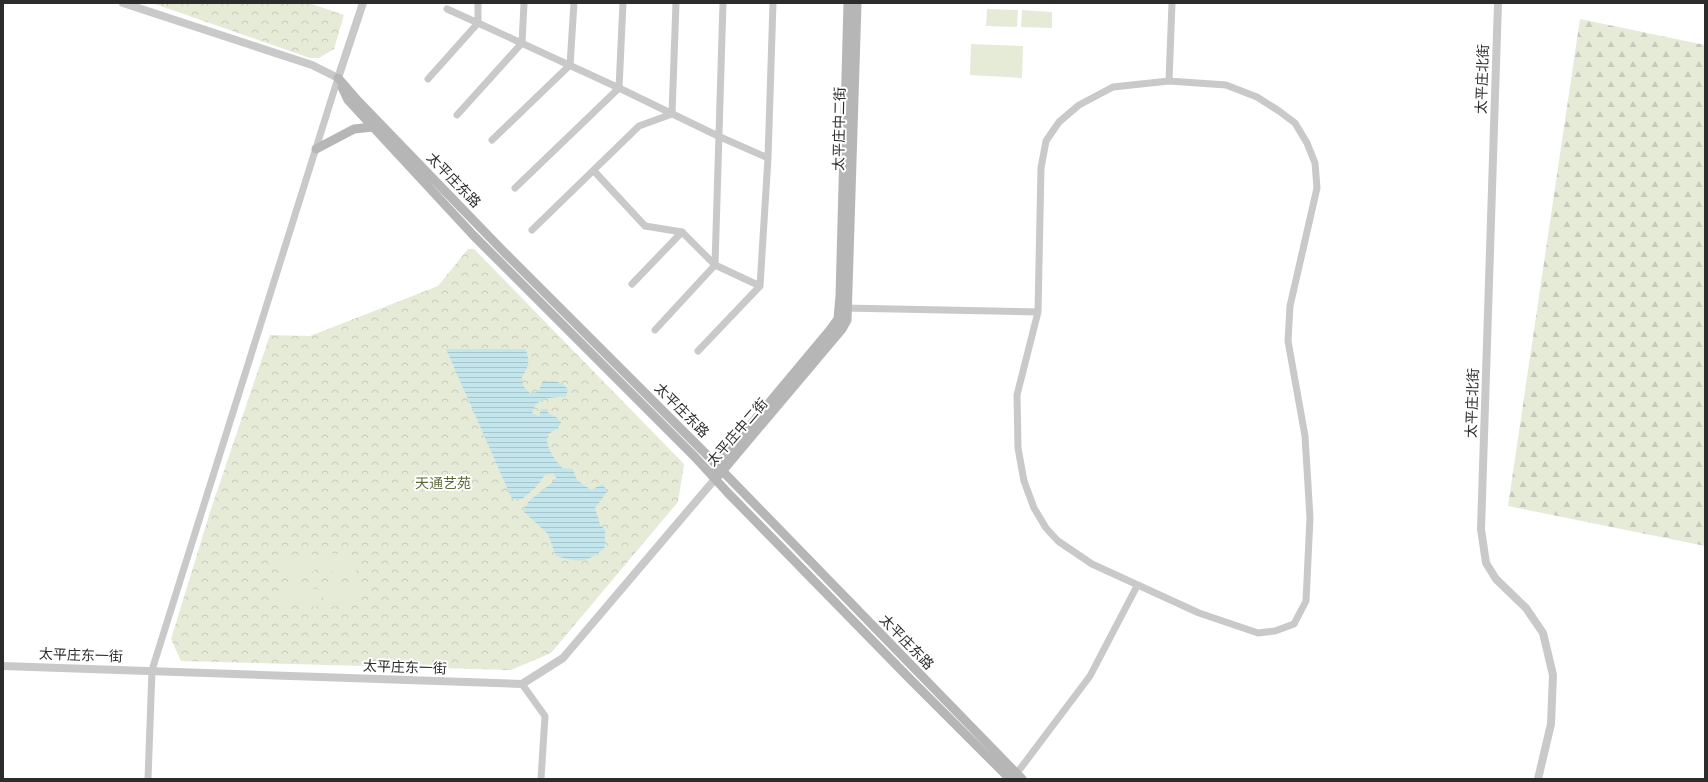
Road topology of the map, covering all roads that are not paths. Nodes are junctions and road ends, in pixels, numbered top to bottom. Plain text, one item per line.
1 (124, 3) edge
2 (363, 3) edge
3 (478, 3) edge
4 (524, 3) edge
5 (574, 3) edge
6 (623, 3) edge
7 (676, 3) edge
8 (723, 3) edge
9 (773, 3) edge
10 (848, 3) edge
11 (857, 3) edge
12 (1172, 3) edge
13 (1498, 3) edge
14 (447, 9) dead end
15 (478, 23) junction
16 (522, 43) junction
17 (570, 65) junction
18 (338, 78) junction
19 (428, 79) dead end
20 (1169, 81) junction
21 (619, 88) junction
22 (672, 114) junction
23 (457, 115) dead end
24 (373, 127) junction
25 (718, 136) junction
26 (492, 140) dead end
27 (316, 149) junction
28 (768, 158) junction
29 (594, 170) junction
30 (515, 188) dead end
31 (532, 230) dead end
32 (682, 232) junction
33 (715, 265) junction
34 (632, 284) dead end
35 (760, 286) junction
36 (844, 308) junction
37 (1038, 312) junction
38 (655, 330) dead end
39 (698, 351) dead end
40 (720, 469) junction
41 (715, 479) junction
42 (1137, 586) junction
43 (3, 666) edge
44 (152, 670) junction
45 (522, 684) junction
46 (1015, 778) edge
47 (148, 779) edge
48 (541, 779) edge
49 (1538, 779) edge

1 - 18 street, 太平庄东路
2 - 18 street
3 - 15 street
4 - 16 street
5 - 17 street
6 - 21 street
7 - 22 street
8 - 25 street
9 - 28 street
10 - 36 main road, 太平庄中二街
11 - 36 main road, 太平庄中二街
12 - 20 street
13 - 49 street, 太平庄北街
14 - 15 street
15 - 16 street
15 - 19 street
16 - 17 street
16 - 23 street
17 - 21 street
17 - 26 street
18 - 24 main road, 太平庄东路
18 - 27 street
18 - 40 main road, 太平庄东路
20 - 37 street
20 - 42 street
21 - 22 street
21 - 30 street
22 - 25 street
22 - 29 street
24 - 27 main road
24 - 41 main road, 太平庄东路
25 - 28 street
25 - 33 street
27 - 44 street
28 - 35 street
29 - 31 street
29 - 32 street
32 - 33 street
32 - 34 street
33 - 35 street
33 - 38 street
35 - 39 street
36 - 37 street
36 - 40 main road, 太平庄中二街
37 - 42 street
40 - 41 main road, 太平庄中二街
40 - 46 main road, 太平庄东路
41 - 45 street
41 - 46 main road, 太平庄东路
42 - 46 street
43 - 44 street, 太平庄东一街
44 - 45 street, 太平庄东一街
44 - 47 street
45 - 48 street

